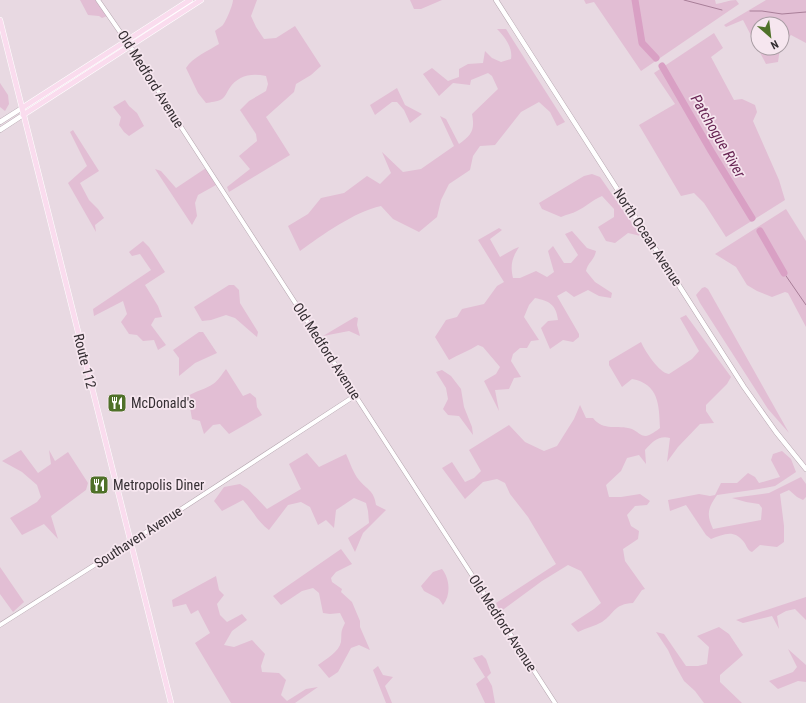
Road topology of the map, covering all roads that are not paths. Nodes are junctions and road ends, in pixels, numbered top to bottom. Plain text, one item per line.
1 (98, 0) edge
2 (190, 0) edge
3 (201, 0) edge
4 (496, 0) edge
5 (0, 20) edge
6 (127, 40) junction
7 (131, 46) junction
8 (22, 108) junction
9 (23, 115) junction
10 (0, 122) edge
11 (0, 130) edge
12 (356, 395) junction
13 (806, 469) edge
14 (131, 542) junction
15 (0, 625) edge
16 (171, 703) edge
17 (555, 703) edge

1 - 6 street, Old Medford Avenue
2 - 6 main road
3 - 7 main road
4 - 13 main road, North Ocean Avenue
5 - 8 main road, Route 112
6 - 7 street, Old Medford Avenue
6 - 8 main road
7 - 9 main road
7 - 12 street, Old Medford Avenue
8 - 9 main road, Route 112
8 - 10 main road
9 - 11 main road
9 - 14 main road, Route 112
12 - 14 street, Southaven Avenue
12 - 17 street, Old Medford Avenue
14 - 15 street, Southaven Avenue
14 - 16 main road, Route 112

